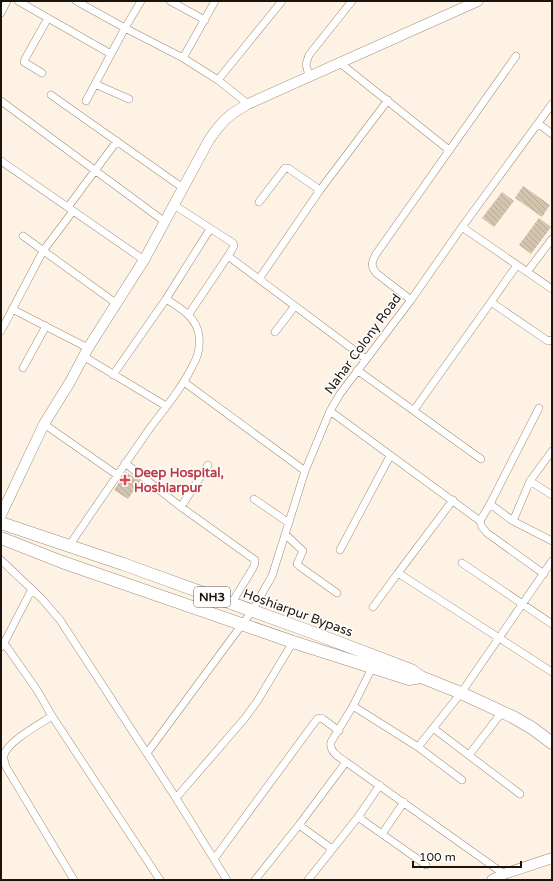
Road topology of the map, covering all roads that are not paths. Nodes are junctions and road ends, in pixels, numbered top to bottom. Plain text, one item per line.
1 (7, 1) edge
2 (18, 1) edge
3 (76, 1) edge
4 (141, 1) edge
5 (170, 1) edge
6 (215, 1) edge
7 (352, 1) edge
8 (478, 1) edge
9 (278, 2) edge
10 (464, 5) edge
11 (1, 13) edge
12 (48, 18) junction
13 (205, 20) junction
14 (125, 28) junction
15 (112, 54) junction
16 (516, 56) dead end
17 (183, 58) junction
18 (340, 63) junction
19 (42, 73) dead end
20 (309, 76) junction
21 (218, 80) junction
22 (95, 84) junction
23 (51, 96) dead end
24 (129, 99) dead end
25 (388, 100) junction
26 (1, 101) edge
27 (86, 101) dead end
28 (248, 104) junction
29 (552, 104) edge
30 (538, 124) junction
31 (552, 134) edge
32 (116, 141) junction
33 (449, 150) junction
34 (1, 161) edge
35 (96, 170) junction
36 (183, 188) junction
37 (320, 190) junction
38 (259, 202) dead end
39 (174, 205) junction
40 (70, 209) junction
41 (165, 222) junction
42 (462, 227) junction
43 (210, 229) junction
44 (22, 236) dead end
45 (552, 239) edge
46 (44, 251) junction
47 (228, 256) junction
48 (144, 260) junction
49 (517, 265) junction
50 (527, 272) junction
51 (259, 279) junction
52 (551, 285) edge
53 (166, 299) junction
54 (411, 300) junction
55 (491, 302) junction
56 (117, 304) junction
57 (294, 306) junction
58 (12, 309) junction
59 (189, 314) junction
60 (46, 326) junction
61 (1, 331) edge
62 (275, 332) dead end
63 (552, 340) edge
64 (86, 352) junction
65 (366, 359) junction
66 (23, 368) dead end
67 (357, 370) junction
68 (113, 375) junction
69 (184, 382) junction
70 (166, 406) junction
71 (539, 408) dead end
72 (414, 410) junction
73 (330, 411) junction
74 (44, 424) junction
75 (390, 456) junction
76 (551, 456) edge
77 (481, 459) dead end
78 (125, 464) junction
79 (208, 464) dead end
80 (305, 471) junction
81 (117, 475) junction
82 (530, 481) junction
83 (552, 495) edge
84 (254, 499) dead end
85 (453, 500) junction
86 (490, 504) junction
87 (181, 507) junction
88 (1, 515) edge
89 (480, 521) junction
90 (513, 521) junction
91 (1, 523) edge
92 (289, 523) junction
93 (285, 534) junction
94 (1, 538) edge
95 (552, 541) edge
96 (69, 546) junction
97 (340, 550) dead end
98 (1, 560) edge
99 (552, 562) edge
100 (462, 563) dead end
101 (398, 573) junction
102 (544, 574) junction
103 (32, 589) junction
104 (337, 593) dead end
105 (230, 604) junction
106 (522, 605) junction
107 (373, 607) dead end
108 (252, 611) junction
109 (242, 624) junction
110 (552, 624) edge
111 (499, 638) junction
112 (293, 642) junction
113 (2, 645) edge
114 (372, 668) junction
115 (552, 672) edge
116 (421, 677) junction
117 (461, 693) junction
118 (354, 706) junction
119 (502, 712) junction
120 (52, 716) junction
121 (433, 728) junction
122 (338, 731) junction
123 (552, 743) edge
124 (418, 747) junction
125 (147, 753) junction
126 (469, 755) junction
127 (346, 762) junction
128 (462, 780) dead end
129 (380, 785) junction
130 (520, 794) dead end
131 (176, 798) junction
132 (404, 802) junction
133 (358, 817) junction
134 (299, 825) junction
135 (382, 834) junction
136 (332, 848) junction
137 (552, 858) edge
138 (214, 859) junction
139 (426, 864) dead end
140 (504, 874) junction
141 (74, 880) edge
142 (160, 880) edge
143 (227, 880) edge
144 (255, 880) edge
145 (308, 880) edge
146 (492, 880) edge

1 - 11 street
2 - 12 street
3 - 14 street
4 - 14 street
5 - 13 street
6 - 13 street
7 - 20 street
8 - 10 street
9 - 21 street
10 - 18 street
12 - 15 street
12 - 19 street
13 - 17 street
14 - 15 street
14 - 17 street
15 - 22 street
16 - 33 street
17 - 21 street
18 - 20 street
18 - 25 street
20 - 28 street
21 - 28 street
22 - 24 street
22 - 27 street
23 - 32 street
25 - 33 street
25 - 37 street
26 - 35 street
28 - 36 street
29 - 30 street, Nahar Colony Road
30 - 31 street
30 - 42 street, Nahar Colony Road
32 - 35 street
32 - 36 street
33 - 54 street
34 - 40 street
35 - 40 street
35 - 41 street
36 - 39 street
37 - 38 street
37 - 51 street
39 - 41 street
39 - 43 street
40 - 46 street
40 - 48 street
41 - 48 street
42 - 49 street
42 - 54 street, Nahar Colony Road
43 - 47 street
43 - 53 street
44 - 46 street
45 - 50 street
46 - 56 street
46 - 58 street
47 - 51 street
47 - 59 street
48 - 56 street
49 - 50 street
49 - 55 street
50 - 52 street
51 - 57 street
53 - 59 street
53 - 68 street
54 - 65 street, Nahar Colony Road
55 - 63 street
55 - 72 street
56 - 64 street
57 - 62 street
57 - 65 street
58 - 60 street
58 - 61 street
59 - 69 street
60 - 64 street
60 - 66 street
64 - 68 street
64 - 74 street
65 - 67 street, Nahar Colony Road
67 - 72 street
67 - 73 street, Nahar Colony Road
68 - 70 street
69 - 70 street
69 - 80 street
70 - 78 street
71 - 86 street
72 - 77 street
73 - 75 street
73 - 80 street, Nahar Colony Road
74 - 81 street
74 - 88 street
75 - 85 street
75 - 97 street
76 - 82 street
78 - 81 street
78 - 87 street
79 - 87 street
80 - 92 street, Nahar Colony Road
81 - 96 street
82 - 83 street
82 - 90 street
84 - 92 street
85 - 89 street
85 - 101 street
86 - 89 street
86 - 90 street
87 - 105 street
89 - 102 street
90 - 95 street
91 - 96 highway, Hoshiarpur Bypass / NH3
92 - 93 street, Nahar Colony Road
93 - 104 street
93 - 108 street, Nahar Colony Road
94 - 109 highway, NH3
96 - 105 highway, Hoshiarpur Bypass / NH3
98 - 103 street
99 - 102 street
100 - 106 street
101 - 107 street
101 - 111 street
102 - 106 street
103 - 113 street
103 - 125 street
105 - 108 highway, Hoshiarpur Bypass / NH3
106 - 110 street
106 - 111 street
108 - 109 street, Nahar Colony Road
108 - 116 highway, Hoshiarpur Bypass / NH3
109 - 112 highway, NH3
109 - 125 street, Nahar Colony Road
111 - 115 street
111 - 117 street
112 - 114 highway, NH3
112 - 131 street
113 - 120 street
114 - 116 highway, NH3
114 - 118 street
116 - 117 highway, Hoshiarpur Bypass / NH3
117 - 119 highway, Hoshiarpur Bypass / NH3
117 - 121 street
118 - 122 street
118 - 124 street
119 - 123 highway, Hoshiarpur Bypass / NH3
119 - 126 street
120 - 141 street
120 - 142 street
121 - 124 street
121 - 126 street
122 - 127 street
122 - 138 street
124 - 128 street
125 - 131 street
126 - 130 street
127 - 129 street
127 - 134 street
129 - 132 street
129 - 133 street
131 - 138 street
132 - 135 street
132 - 140 street
133 - 135 street
133 - 136 street
134 - 136 street
134 - 144 street
135 - 139 street
136 - 145 street
137 - 140 street
138 - 143 street
140 - 146 street

